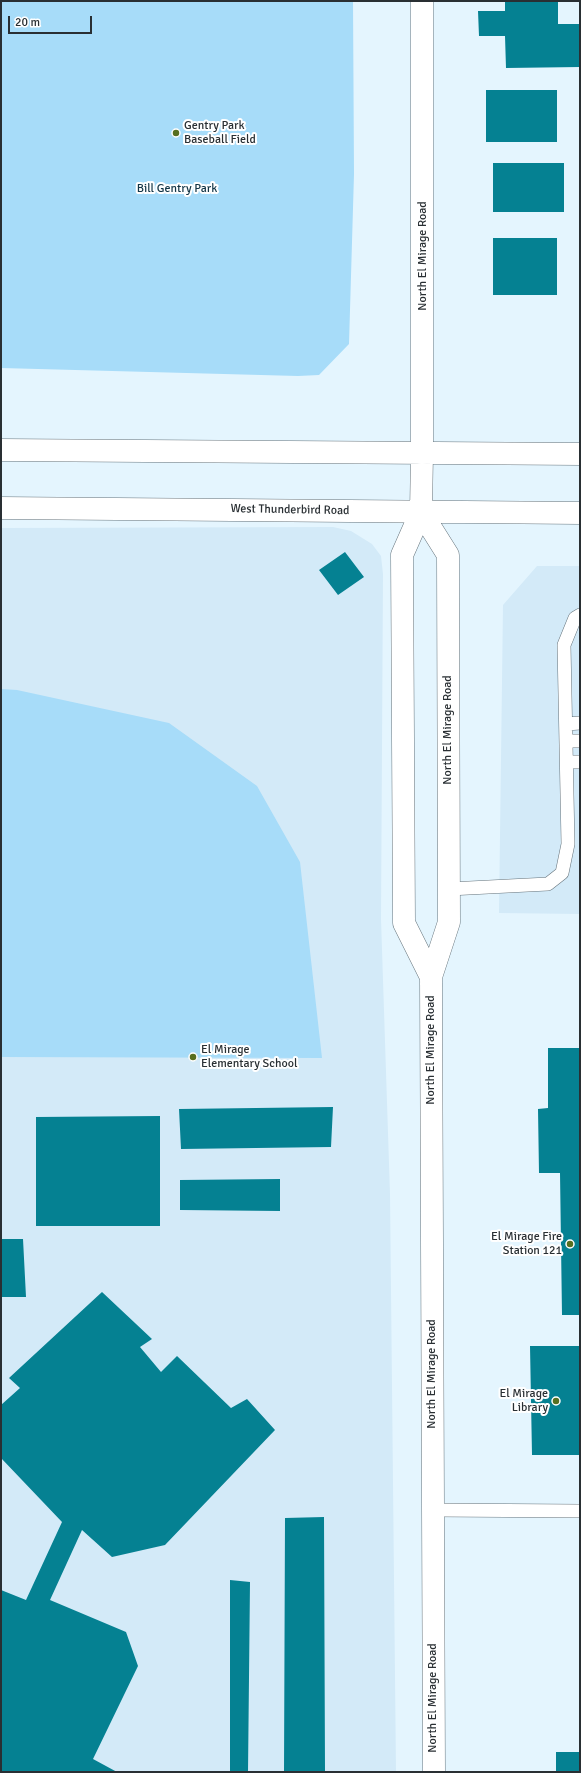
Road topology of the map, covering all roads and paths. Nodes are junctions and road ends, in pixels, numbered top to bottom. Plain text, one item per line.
1 (422, 1) edge
2 (1, 450) edge
3 (422, 453) junction
4 (580, 454) edge
5 (1, 508) edge
6 (421, 512) junction
7 (580, 513) edge
8 (580, 615) edge
9 (580, 723) edge
10 (566, 724) junction
11 (566, 741) junction
12 (580, 741) edge
13 (567, 762) junction
14 (580, 762) edge
15 (449, 889) junction
16 (431, 977) junction
17 (433, 1510) junction
18 (580, 1511) edge
19 (434, 1772) edge

1 - 3 main road, North El Mirage Road
2 - 3 main road
3 - 4 main road
3 - 6 main road, North El Mirage Road
5 - 6 main road, West Thunderbird Road
6 - 7 main road, West Thunderbird Road
6 - 15 main road, North El Mirage Road
6 - 16 main road, North El Mirage Road
8 - 10 lane
9 - 10 lane
10 - 11 lane
11 - 12 lane
11 - 13 lane
13 - 14 lane
13 - 15 lane
15 - 16 main road, North El Mirage Road
16 - 17 main road, North El Mirage Road
17 - 18 lane
17 - 19 main road, North El Mirage Road

